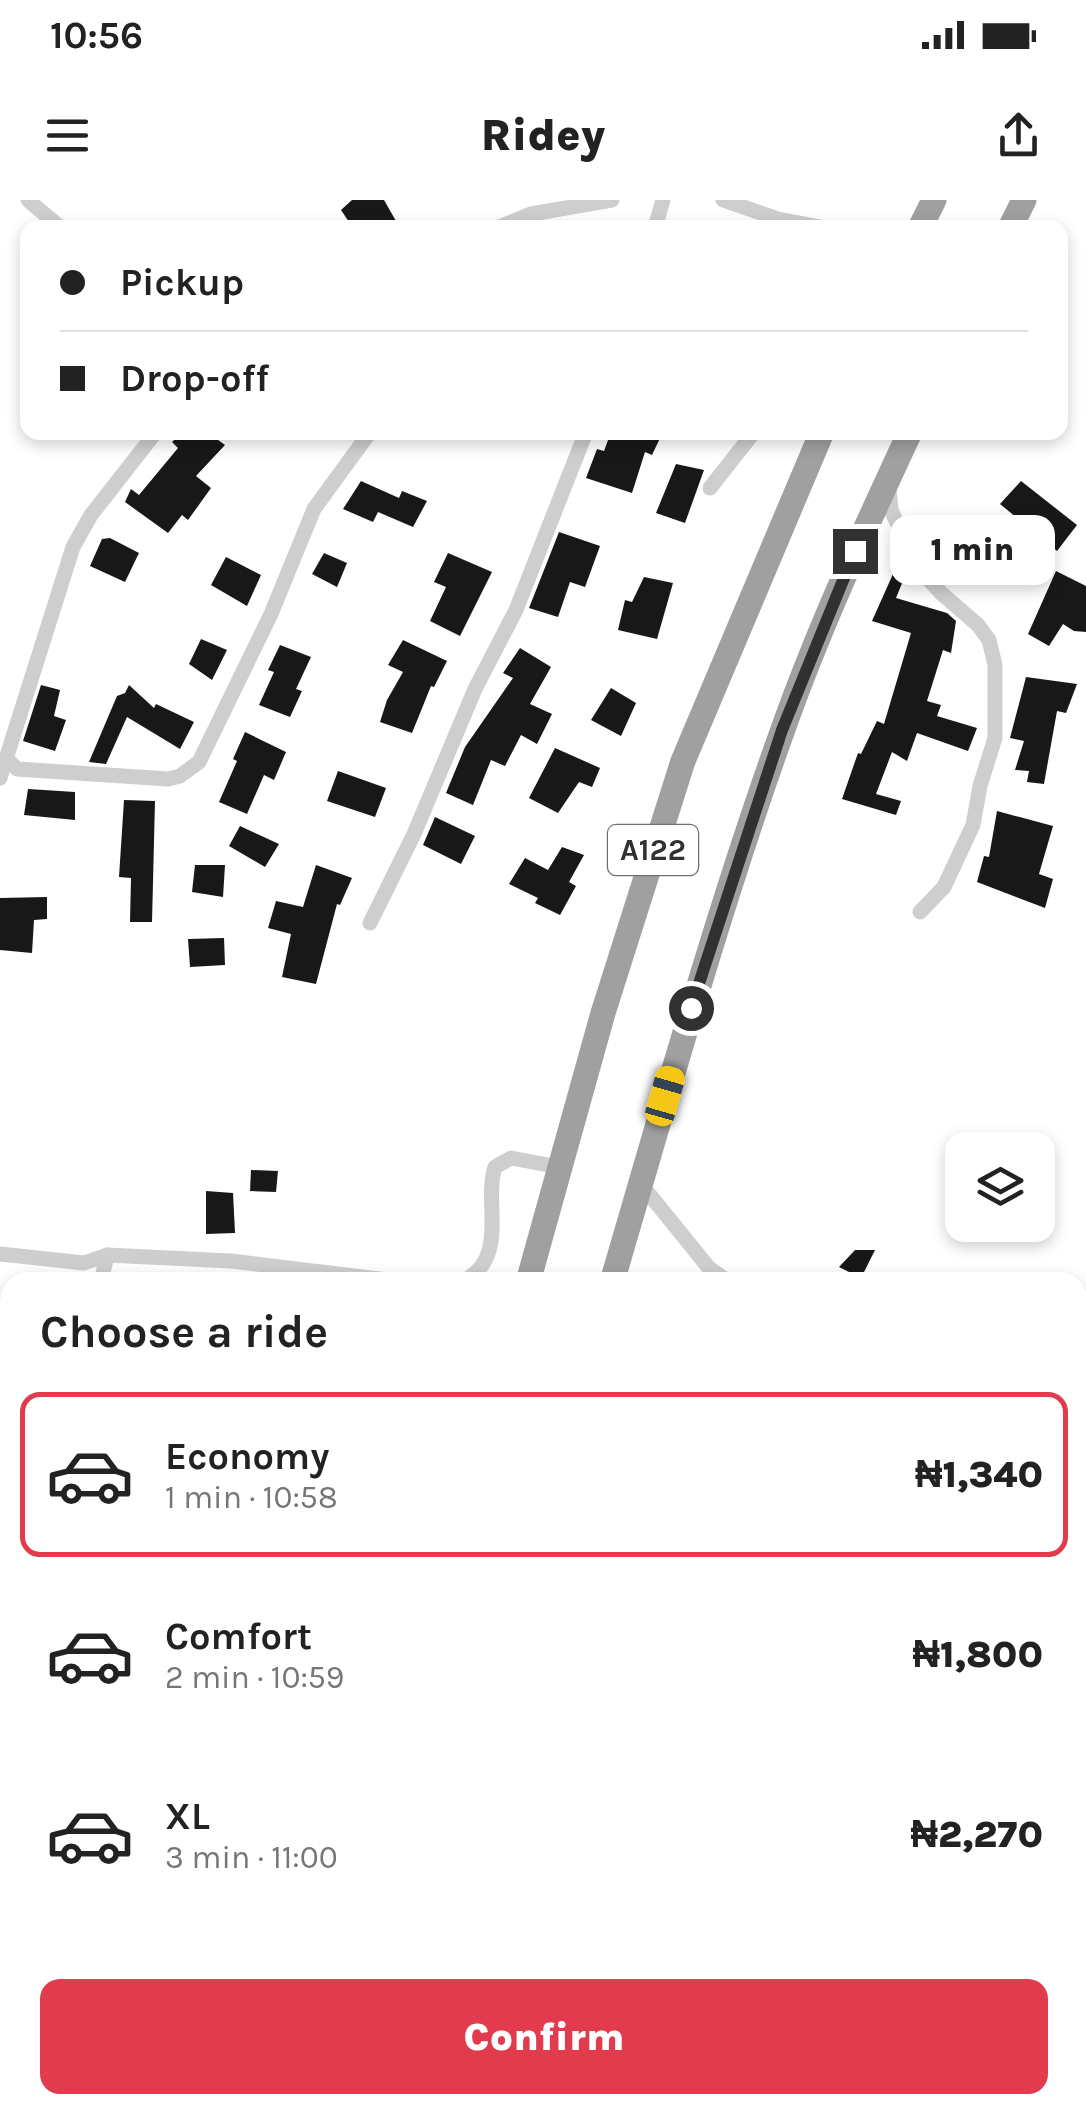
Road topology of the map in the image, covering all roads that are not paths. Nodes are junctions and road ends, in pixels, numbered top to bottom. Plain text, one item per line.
1 (28, 200) edge
2 (612, 200) edge
3 (661, 200) edge
4 (671, 200) edge
5 (722, 200) edge
6 (52, 220) edge
7 (517, 220) edge
8 (783, 220) edge
9 (150, 440) edge
10 (364, 440) edge
11 (583, 440) edge
12 (748, 440) edge
13 (818, 440) edge
14 (906, 440) edge
15 (888, 479) junction
16 (710, 488) dead end
17 (869, 521) junction
18 (901, 535) junction
19 (8, 758) junction
20 (0, 778) edge
21 (920, 912) dead end
22 (370, 923) dead end
23 (559, 1168) junction
24 (641, 1184) junction
25 (0, 1254) edge
26 (108, 1255) junction
27 (104, 1272) edge
28 (289, 1272) edge
29 (477, 1272) edge
30 (531, 1272) edge
31 (615, 1272) edge
32 (716, 1272) edge
33 (0, 1676) edge
34 (0, 1707) edge

1 - 6 street
2 - 7 street
3 - 4 street
5 - 8 street
9 - 19 street
10 - 19 street
11 - 22 street
12 - 16 street
13 - 23 highway, A122
14 - 15 highway, A122
15 - 17 highway, A122
15 - 18 street
17 - 18 street
17 - 24 highway, A122
18 - 21 street
19 - 20 street
23 - 29 street
23 - 30 highway, A122
24 - 31 highway, A122
24 - 32 street
25 - 26 street
26 - 27 street
26 - 28 street
33 - 34 street

